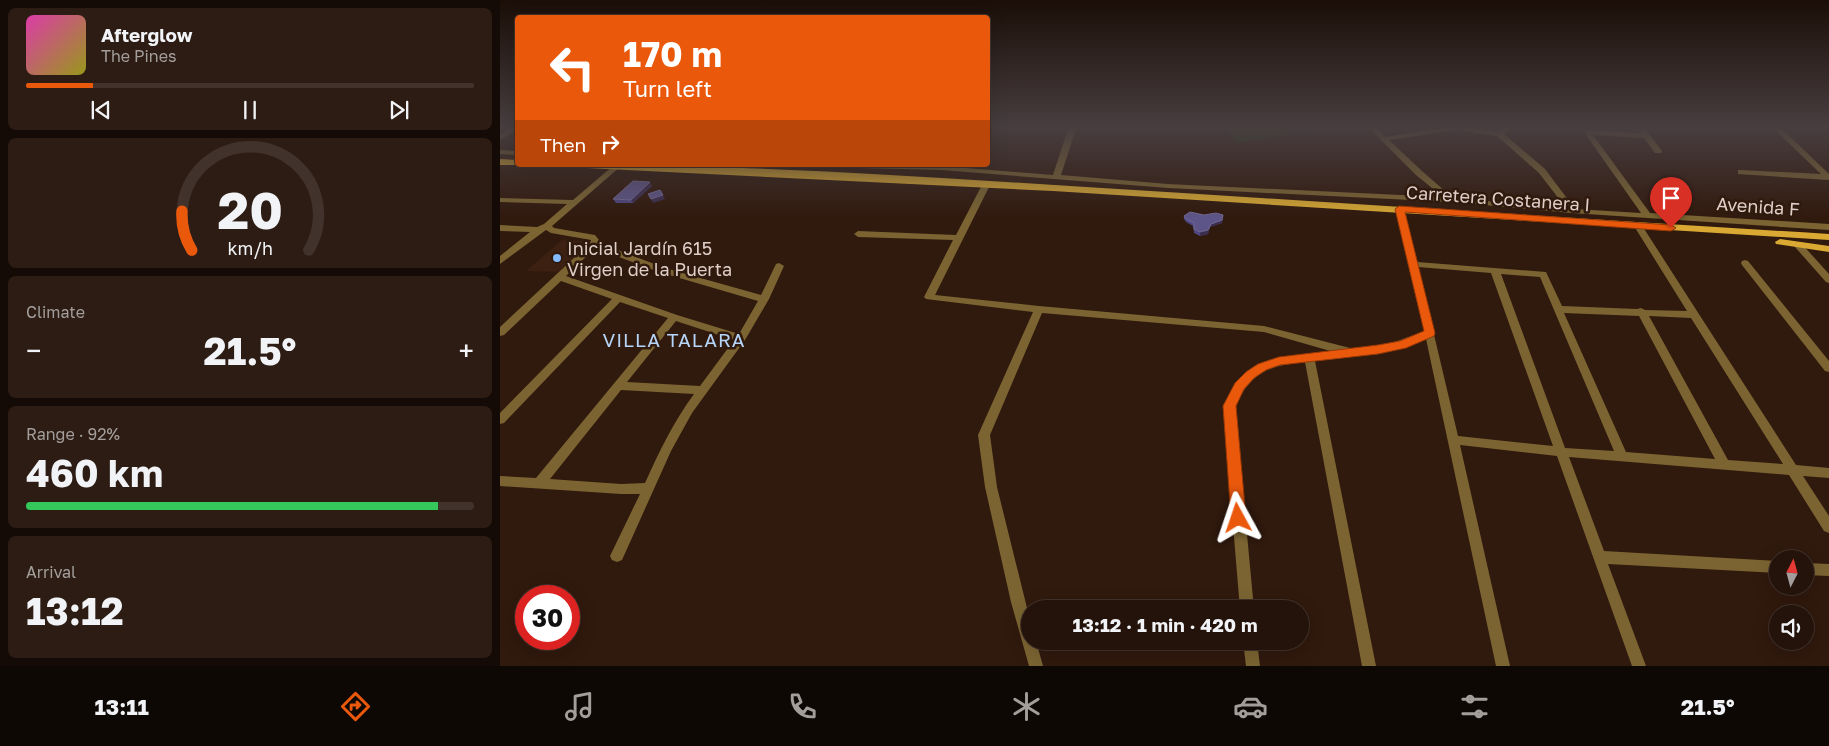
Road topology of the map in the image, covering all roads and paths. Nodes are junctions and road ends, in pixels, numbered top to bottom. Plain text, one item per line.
1 (1063, 157) edge
2 (1403, 157) edge
3 (1526, 157) edge
4 (1606, 157) edge
5 (1807, 157) edge
6 (500, 162) edge
7 (515, 163) edge
8 (616, 167) edge
9 (643, 167) edge
10 (942, 167) edge
11 (1741, 172) dead end
12 (1056, 178) junction
13 (1828, 178) edge
14 (987, 184) junction
15 (500, 200) edge
16 (1451, 200) junction
17 (575, 202) junction
18 (1399, 209) junction
19 (1572, 211) junction
20 (1647, 214) junction
21 (547, 226) junction
22 (1638, 226) junction
23 (1829, 227) edge
24 (500, 228) edge
25 (1688, 229) junction
26 (538, 230) junction
27 (858, 234) dead end
28 (1829, 237) edge
29 (960, 238) junction
30 (594, 244) junction
31 (1798, 245) junction
32 (1829, 249) edge
33 (504, 256) edge
34 (500, 262) edge
35 (1745, 263) dead end
36 (1412, 264) junction
37 (779, 266) dead end
38 (1494, 271) junction
39 (559, 277) junction
40 (1829, 280) edge
41 (618, 298) junction
42 (764, 299) junction
43 (1039, 309) junction
44 (1558, 309) junction
45 (1641, 311) junction
46 (1695, 314) junction
47 (674, 317) junction
48 (500, 333) edge
49 (1430, 333) junction
50 (741, 338) junction
51 (1353, 353) junction
52 (1309, 358) junction
53 (1829, 368) edge
54 (618, 386) junction
55 (703, 390) junction
56 (500, 420) edge
57 (1453, 440) junction
58 (1560, 452) junction
59 (1622, 457) junction
60 (1725, 466) junction
61 (1793, 471) junction
62 (1829, 473) edge
63 (500, 481) edge
64 (539, 484) junction
65 (648, 488) junction
66 (1829, 526) edge
67 (617, 556) dead end
68 (1599, 556) junction
69 (1769, 566) edge
70 (1814, 569) edge
71 (1829, 570) edge
72 (1246, 600) edge
73 (1251, 650) edge
74 (1036, 666) edge
75 (1253, 666) edge
76 (1369, 666) edge
77 (1503, 666) edge
78 (1639, 666) edge

1 - 12 street
2 - 16 street
3 - 19 street
4 - 20 street
5 - 13 street
6 - 7 main road
8 - 17 street
9 - 14 main road, Carretera Costanera I
10 - 12 street, Avenida F
11 - 13 street
12 - 16 street, Avenida F
14 - 18 main road, Carretera Costanera I
14 - 29 street
15 - 17 street
16 - 19 street, Avenida F
17 - 21 street
18 - 22 main road, Carretera Costanera I
18 - 36 street
19 - 20 street, Avenida F
20 - 23 street, Avenida F
21 - 26 street
21 - 30 street
22 - 25 main road, Carretera Costanera I
22 - 46 street
24 - 26 street
25 - 28 main road, Carretera Costanera I
25 - 31 main road, Carretera Costanera I
26 - 33 street
27 - 29 street
29 - 43 street
30 - 39 street
30 - 42 street
31 - 32 main road, Carretera Costanera I
31 - 40 street
33 - 34 street
35 - 53 street
36 - 38 street
36 - 49 street
37 - 42 street
38 - 44 street
38 - 58 street
39 - 41 street
39 - 48 street
41 - 47 street
41 - 56 street
42 - 50 street
43 - 51 street
43 - 74 street
44 - 45 street
44 - 59 street
45 - 46 street
45 - 60 street
46 - 61 street
47 - 50 street
47 - 54 street
49 - 51 street
49 - 57 street
50 - 55 street
51 - 52 street
52 - 72 street
52 - 76 street
54 - 55 street
54 - 64 street
55 - 65 street
57 - 58 street
57 - 77 street
58 - 59 street
58 - 68 street
59 - 60 street
60 - 61 street
61 - 62 street
61 - 66 street
63 - 64 street
64 - 65 street
65 - 67 street
68 - 69 street
68 - 78 street
70 - 71 street
73 - 75 street

